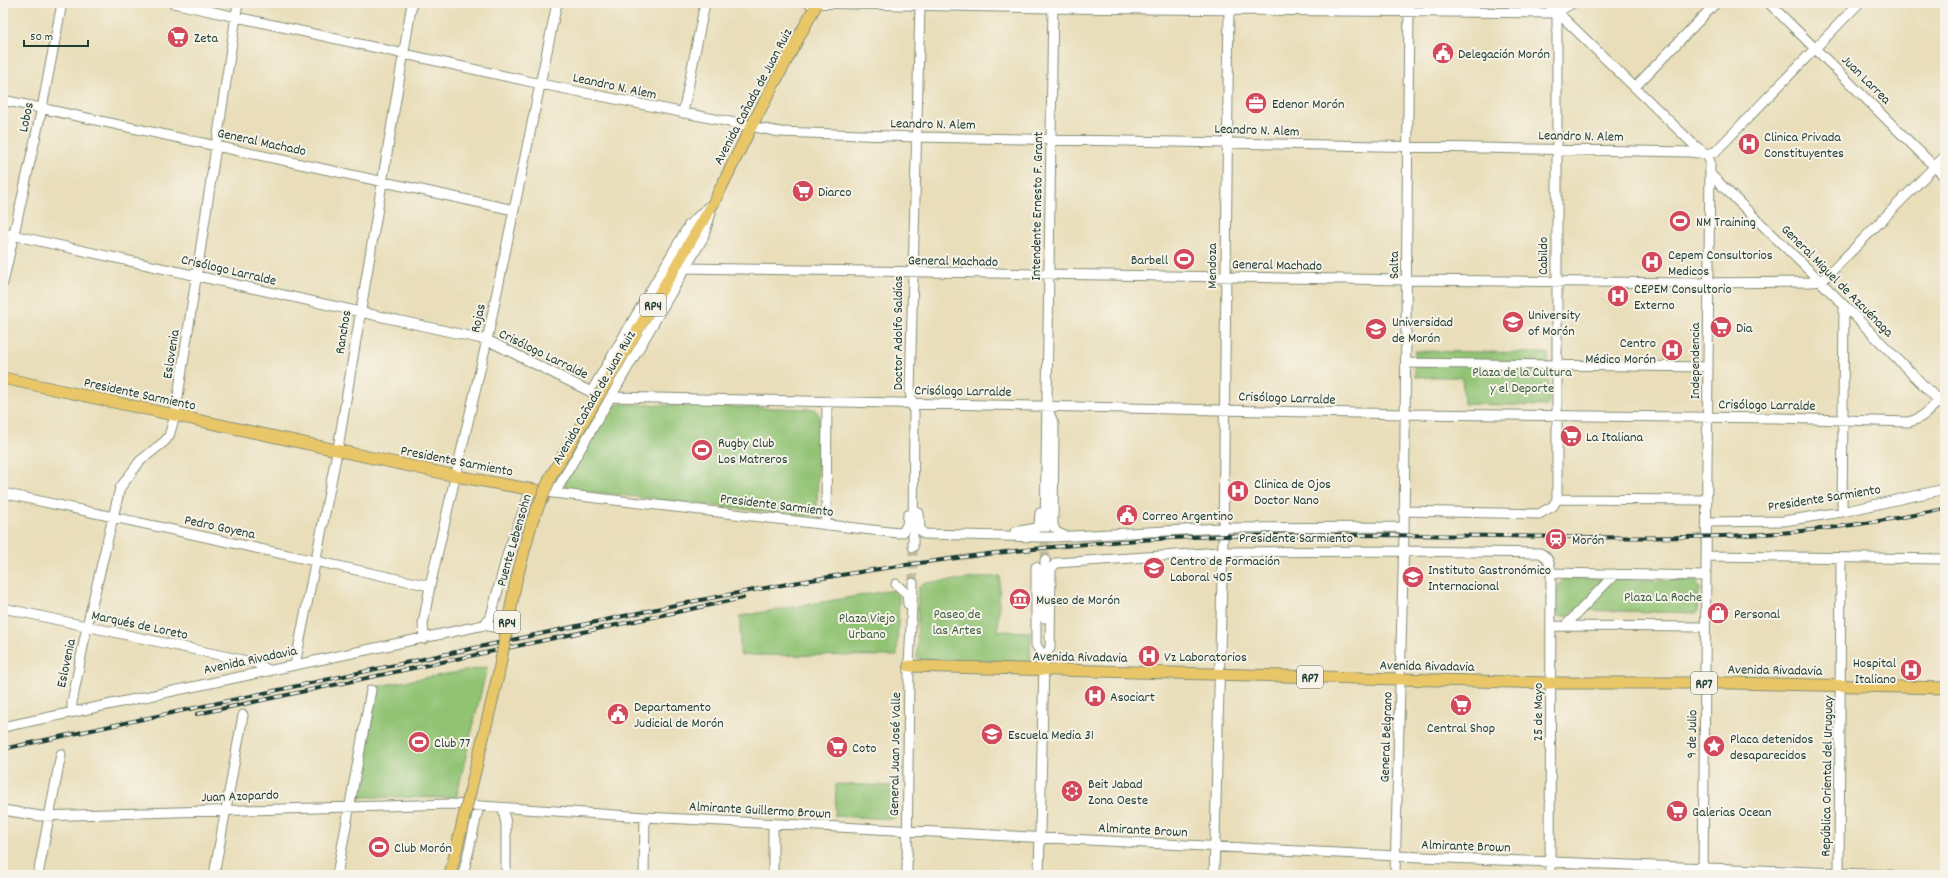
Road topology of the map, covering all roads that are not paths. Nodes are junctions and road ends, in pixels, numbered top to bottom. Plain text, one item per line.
1 (62, 3) edge
2 (173, 3) edge
3 (238, 3) edge
4 (412, 3) edge
5 (557, 3) edge
6 (705, 3) edge
7 (814, 3) edge
8 (1548, 3) edge
9 (1573, 3) edge
10 (1716, 3) edge
11 (1768, 3) edge
12 (1859, 3) edge
13 (920, 6) junction
14 (1052, 6) edge
15 (1229, 6) edge
16 (1409, 7) edge
17 (1557, 12) junction
18 (236, 16) junction
19 (1816, 48) junction
20 (405, 52) junction
21 (541, 84) junction
22 (1636, 87) junction
23 (3, 100) edge
24 (42, 108) junction
25 (683, 113) junction
26 (751, 127) junction
27 (916, 137) junction
28 (1051, 139) junction
29 (1227, 142) junction
30 (215, 146) junction
31 (1409, 146) junction
32 (1557, 149) junction
33 (1706, 154) junction
34 (1945, 156) edge
35 (1935, 166) junction
36 (1710, 174) junction
37 (1945, 177) edge
38 (382, 181) junction
39 (714, 202) junction
40 (514, 210) junction
41 (700, 226) joint
42 (3, 233) edge
43 (14, 235) junction
44 (685, 268) junction
45 (912, 273) junction
46 (196, 275) junction
47 (1048, 275) junction
48 (1225, 277) junction
49 (1407, 280) junction
50 (1820, 281) junction
51 (1556, 282) junction
52 (1709, 283) junction
53 (3, 284) edge
54 (1844, 307) junction
55 (359, 312) junction
56 (487, 340) junction
57 (1406, 363) junction
58 (1557, 364) junction
59 (1708, 367) junction
60 (3, 378) edge
61 (593, 392) junction
62 (611, 397) junction
63 (1943, 400) edge
64 (827, 402) junction
65 (912, 403) junction
66 (1047, 407) junction
67 (1224, 409) junction
68 (1405, 414) junction
69 (1556, 415) junction
70 (175, 416) junction
71 (1708, 417) junction
72 (1843, 420) junction
73 (337, 451) junction
74 (456, 476) junction
75 (1945, 489) edge
76 (531, 490) junction
77 (913, 491) junction
78 (545, 492) junction
79 (3, 493) edge
80 (1557, 499) junction
81 (1707, 500) junction
82 (1404, 511) junction
83 (1842, 512) junction
84 (113, 516) junction
85 (1707, 522) junction
86 (826, 525) junction
87 (907, 525) joint
88 (1404, 527) junction
89 (1222, 528) junction
90 (921, 532) joint
91 (1043, 535) junction
92 (1011, 536) junction
93 (1066, 536) junction
94 (913, 547) tunnel mouth
95 (1404, 551) junction
96 (1221, 552) junction
97 (1540, 553) joint
98 (1706, 556) junction
99 (1840, 558) junction
100 (1945, 559) edge
101 (1045, 560) tunnel mouth
102 (315, 561) junction
103 (1036, 567) tunnel mouth
104 (1551, 573) junction
105 (1615, 574) junction
106 (1706, 576) junction
107 (913, 583) tunnel mouth
108 (896, 584) dead end
109 (430, 586) junction
110 (3, 608) edge
111 (484, 625) junction
112 (87, 626) junction
113 (1552, 626) junction
114 (1565, 626) junction
115 (1706, 627) junction
116 (503, 629) junction
117 (910, 634) junction
118 (424, 638) junction
119 (1044, 657) junction
120 (295, 665) junction
121 (909, 666) junction
122 (270, 671) junction
123 (1043, 671) junction
124 (1219, 675) junction
125 (1401, 679) junction
126 (1551, 683) junction
127 (1706, 683) junction
128 (1841, 686) junction
129 (1945, 688) edge
130 (371, 690) dead end
131 (72, 711) junction
132 (243, 715) dead end
133 (3, 727) edge
134 (61, 754) dead end
135 (350, 806) junction
136 (474, 806) junction
137 (225, 809) junction
138 (503, 809) junction
139 (3, 810) edge
140 (50, 816) junction
141 (645, 817) junction
142 (773, 824) junction
143 (907, 830) junction
144 (1039, 837) junction
145 (1214, 847) junction
146 (1396, 856) junction
147 (1550, 862) junction
148 (1703, 872) edge
149 (1839, 874) edge
150 (38, 875) edge
151 (214, 875) edge
152 (338, 875) edge
153 (450, 875) edge
154 (463, 875) edge
155 (506, 875) edge
156 (644, 875) edge
157 (773, 875) edge
158 (907, 875) edge
159 (1039, 875) edge
160 (1214, 875) edge
161 (1395, 875) edge
162 (1550, 875) edge
163 (1892, 875) edge

1 - 24 street, Lobos
2 - 18 street, Leandro N. Alem
3 - 18 street, Eslovenia
4 - 20 street, Ranchos
5 - 21 street, Rojas
6 - 25 street
7 - 13 street
7 - 26 main road, Avenida Cañada de Juan Ruiz / RP4
8 - 17 street
9 - 17 street
10 - 22 street
11 - 19 street, Juan Larrea
12 - 19 street
13 - 14 street
13 - 27 street, Doctor Adolfo Saldías
14 - 15 street
14 - 28 street, Intendente Ernesto F. Grant
15 - 16 street
15 - 29 street, Mendoza
16 - 17 street
16 - 31 street, Salta
17 - 22 street
17 - 32 street, Cabildo
18 - 20 street, Leandro N. Alem
18 - 30 street, Eslovenia
19 - 33 street
19 - 35 street, Juan Larrea
20 - 21 street, Leandro N. Alem
20 - 38 street, Ranchos
21 - 25 street, Leandro N. Alem
21 - 40 street, Rojas
22 - 33 street
23 - 24 street, General Machado
24 - 30 street, General Machado
24 - 43 street, Lobos
25 - 26 street, Leandro N. Alem
26 - 27 street, Leandro N. Alem
26 - 39 main road, Avenida Cañada de Juan Ruiz / RP4
27 - 28 street, Leandro N. Alem
27 - 45 street, Doctor Adolfo Saldías
28 - 29 street, Leandro N. Alem
28 - 47 street, Intendente Ernesto F. Grant
29 - 31 street, Leandro N. Alem
29 - 48 street, Mendoza
30 - 38 street, General Machado
30 - 46 street, Eslovenia
31 - 32 street, Leandro N. Alem
31 - 49 street, Salta
32 - 33 street, Leandro N. Alem
32 - 51 street, Cabildo
33 - 36 street, Independencia
34 - 35 street
35 - 37 street, Juan Larrea
35 - 50 street
36 - 50 street, General Miguel de Azcuénaga
36 - 52 street, Independencia
38 - 40 street, General Machado
38 - 55 street, Ranchos
39 - 41 main road, Avenida Cañada de Juan Ruiz / RP4
39 - 44 street, Avenida Cañada de Juan Ruiz
39 - 61 street, Avenida Cañada de Juan Ruiz
40 - 56 street, Rojas
41 - 153 main road, Puente Lebensohn / RP4, bridge
42 - 43 street, Crisólogo Larralde
43 - 46 street, Crisólogo Larralde
43 - 53 street, Lobos
44 - 45 street, General Machado
44 - 62 street, Avenida Cañada de Juan Ruiz
45 - 47 street, General Machado
45 - 65 street, Doctor Adolfo Saldías
46 - 55 street, Crisólogo Larralde
46 - 70 street, Eslovenia
47 - 48 street, General Machado
47 - 66 street, Intendente Ernesto F. Grant
48 - 49 street, General Machado
48 - 67 street, Mendoza
49 - 51 street, General Machado
49 - 57 street, Salta
50 - 52 street, General Machado
50 - 54 street, General Miguel de Azcuénaga
51 - 52 street, General Machado
51 - 58 street, Cabildo
52 - 59 street, Independencia
54 - 63 street, General Miguel de Azcuénaga
54 - 72 street
55 - 56 street, Crisólogo Larralde
55 - 73 street, Ranchos
56 - 61 street, Crisólogo Larralde
56 - 74 street, Rojas
57 - 58 street
57 - 68 street, Salta
58 - 59 street
58 - 69 street, Cabildo
59 - 71 street, Independencia
60 - 70 main road, Presidente Sarmiento
61 - 62 street, Crisólogo Larralde
61 - 78 street, Avenida Cañada de Juan Ruiz
62 - 64 street, Crisólogo Larralde
62 - 78 street, Avenida Cañada de Juan Ruiz
63 - 72 street, Crisólogo Larralde
64 - 65 street, Crisólogo Larralde
64 - 86 street
65 - 66 street, Crisólogo Larralde
65 - 77 street, Doctor Adolfo Saldías
66 - 67 street, Crisólogo Larralde
66 - 91 street, Intendente Ernesto F. Grant
66 - 92 street, Intendente Ernesto F. Grant
66 - 93 street, Intendente Ernesto F. Grant
67 - 68 street, Crisólogo Larralde
67 - 89 street, Mendoza
68 - 69 street, Crisólogo Larralde
68 - 82 street, Salta
69 - 71 street, Crisólogo Larralde
69 - 80 street, Cabildo
70 - 73 main road, Presidente Sarmiento
70 - 84 street, Eslovenia
71 - 72 street, Crisólogo Larralde
71 - 81 street, Independencia
72 - 83 street
73 - 74 main road, Presidente Sarmiento
73 - 102 street, Ranchos
74 - 76 main road, Presidente Sarmiento
74 - 109 street, Rojas
75 - 83 street, Presidente Sarmiento
76 - 78 main road, Presidente Sarmiento
76 - 111 street
77 - 87 street, Doctor Adolfo Saldías
77 - 90 street, Doctor Adolfo Saldías
77 - 94 street
78 - 86 street, Presidente Sarmiento
78 - 116 main road, Avenida Cañada de Juan Ruiz
79 - 84 street, Pedro Goyena
80 - 81 street
80 - 82 street
81 - 85 street, Independencia
82 - 88 street, Salta
83 - 85 street, Presidente Sarmiento
84 - 102 street, Pedro Goyena
84 - 112 street, Eslovenia
85 - 98 street, 9 de Julio
86 - 87 street, Presidente Sarmiento
88 - 89 street, Presidente Sarmiento
88 - 95 street, General Belgrano
89 - 93 street, Presidente Sarmiento
89 - 96 street, Mendoza
90 - 92 street, Presidente Sarmiento
91 - 92 street, Presidente Sarmiento
91 - 93 street, Presidente Sarmiento, bridge
95 - 96 street, Presidente Sarmiento
95 - 97 street, Presidente Sarmiento
95 - 125 street, General Belgrano
96 - 119 street, Presidente Sarmiento
96 - 124 street, Mendoza
97 - 104 street, 25 de Mayo
98 - 99 street
98 - 106 street, 9 de Julio
99 - 100 street
99 - 128 street, República Oriental del Uruguay
101 - 119 street
102 - 109 street, Pedro Goyena
102 - 120 street, Ranchos
103 - 119 street
104 - 105 street
104 - 113 street, 25 de Mayo
105 - 106 street
105 - 114 street
106 - 115 street, 9 de Julio
107 - 117 street, General Juan José Valle
108 - 117 street, General Juan José Valle
109 - 118 street, Rojas
110 - 112 street, Marqués de Loreto
111 - 116 street, Avenida Rivadavia
111 - 118 street, Avenida Rivadavia
112 - 122 street, Marqués de Loreto
112 - 131 street, Eslovenia
113 - 114 street
113 - 126 street, 25 de Mayo
114 - 115 street
115 - 127 street, 9 de Julio
116 - 136 main road, Avenida Cañada de Juan Ruiz
117 - 121 street, General Juan José Valle
118 - 120 street, Avenida Rivadavia
119 - 123 street
120 - 122 street, Avenida Rivadavia
121 - 123 main road, Avenida Rivadavia / RP7
121 - 143 street, General Juan José Valle
122 - 131 street, Avenida Rivadavia
123 - 124 main road, Avenida Rivadavia / RP7
123 - 144 street
124 - 125 main road, Avenida Rivadavia / RP7
124 - 145 street, Mendoza
125 - 126 main road, Avenida Rivadavia / RP7
125 - 146 street, General Belgrano
126 - 127 main road, Avenida Rivadavia / RP7
126 - 147 street, 25 de Mayo
127 - 128 main road, Avenida Rivadavia / RP7
127 - 148 street, 9 de Julio
128 - 129 main road, Avenida Rivadavia / RP7
128 - 149 street, República Oriental del Uruguay
130 - 135 street
131 - 133 street, Avenida Rivadavia
132 - 137 street
134 - 140 street
135 - 136 street, Juan Azopardo
135 - 137 street, Juan Azopardo
135 - 152 street
136 - 138 street, Almirante Guillermo Brown
136 - 154 street
137 - 140 street, Juan Azopardo
137 - 151 street
138 - 141 street, Almirante Guillermo Brown
138 - 155 street
139 - 140 street, Juan Azopardo
140 - 150 street
141 - 142 street, Almirante Guillermo Brown
141 - 156 street
142 - 143 street, Almirante Guillermo Brown
142 - 157 street
143 - 144 street, Almirante Guillermo Brown
143 - 158 street, General Juan José Valle
144 - 145 street, Almirante Brown
144 - 159 street
145 - 146 street, Almirante Brown
145 - 160 street, Mendoza
146 - 147 street, Almirante Brown
146 - 161 street, General Belgrano
147 - 148 street, Almirante Brown
147 - 162 street, 25 de Mayo
148 - 149 street, Almirante Brown
149 - 163 street, Almirante Brown

